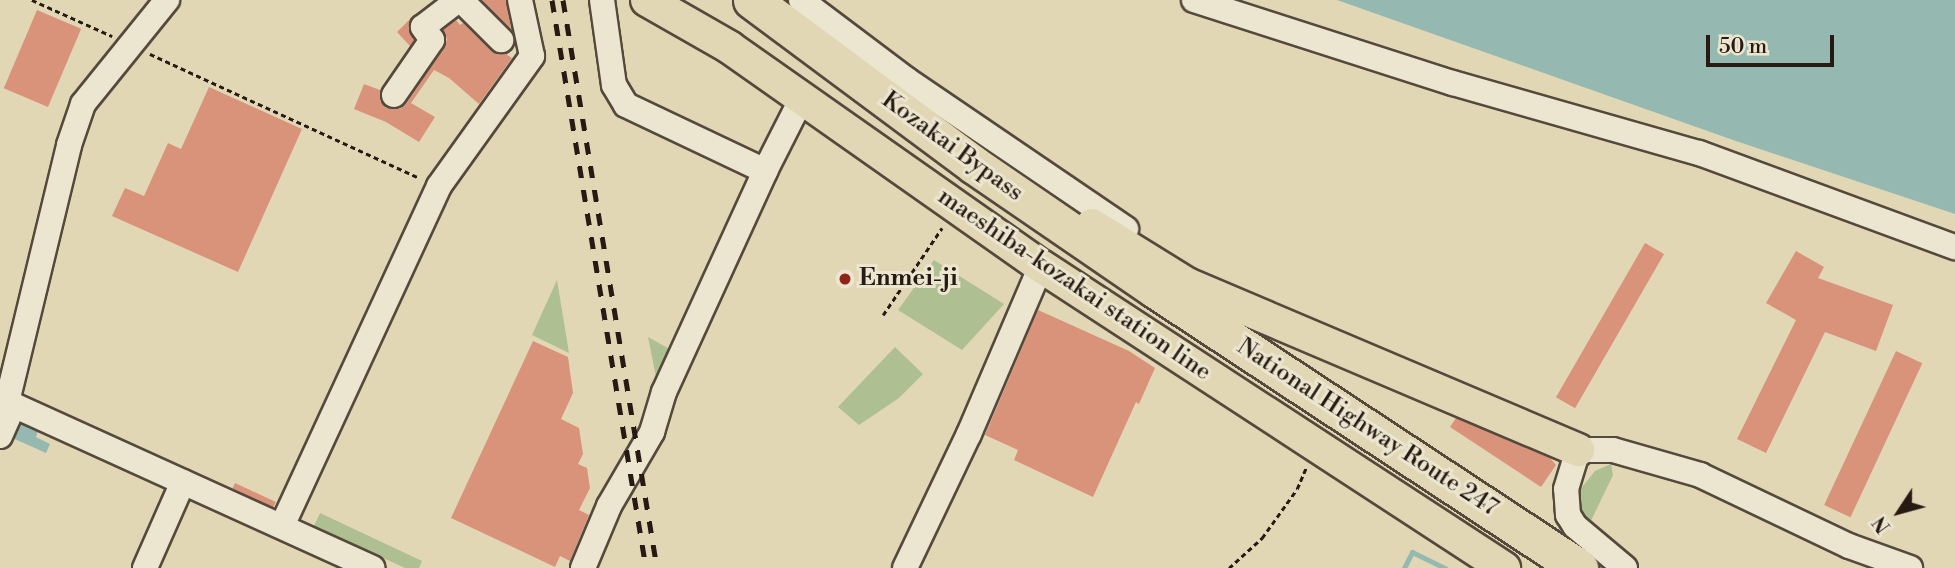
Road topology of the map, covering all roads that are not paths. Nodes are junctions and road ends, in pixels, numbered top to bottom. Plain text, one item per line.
1 (167, 0) edge
2 (460, 0) edge
3 (520, 0) edge
4 (602, 0) edge
5 (647, 0) edge
6 (752, 0) edge
7 (783, 0) edge
8 (801, 0) edge
9 (1194, 0) edge
10 (501, 40) dead end
11 (394, 95) dead end
12 (802, 98) junction
13 (765, 171) junction
14 (1120, 243) junction
15 (1955, 247) edge
16 (1041, 266) junction
17 (1155, 289) joint
18 (7, 402) edge
19 (0, 436) edge
20 (1578, 450) junction
21 (183, 482) junction
22 (282, 526) junction
23 (361, 566) edge
24 (145, 568) edge
25 (583, 568) edge
26 (905, 568) edge
27 (1504, 568) edge
28 (1579, 568) edge
29 (1625, 568) edge
30 (1910, 568) edge

1 - 18 street
2 - 10 street
2 - 11 street
3 - 22 street
4 - 13 street
5 - 12 main road, maeshiba-kozakai station line
6 - 17 highway, Kozakai Bypass
7 - 14 main road
8 - 14 street
9 - 15 street
12 - 13 street
12 - 16 main road, maeshiba-kozakai station line
13 - 25 street
14 - 20 main road
16 - 26 street
16 - 27 main road, maeshiba-kozakai station line
17 - 28 highway, National Highway Route 247
18 - 19 street
18 - 21 street
20 - 29 street
20 - 30 street
21 - 22 street
21 - 24 street
22 - 23 street

